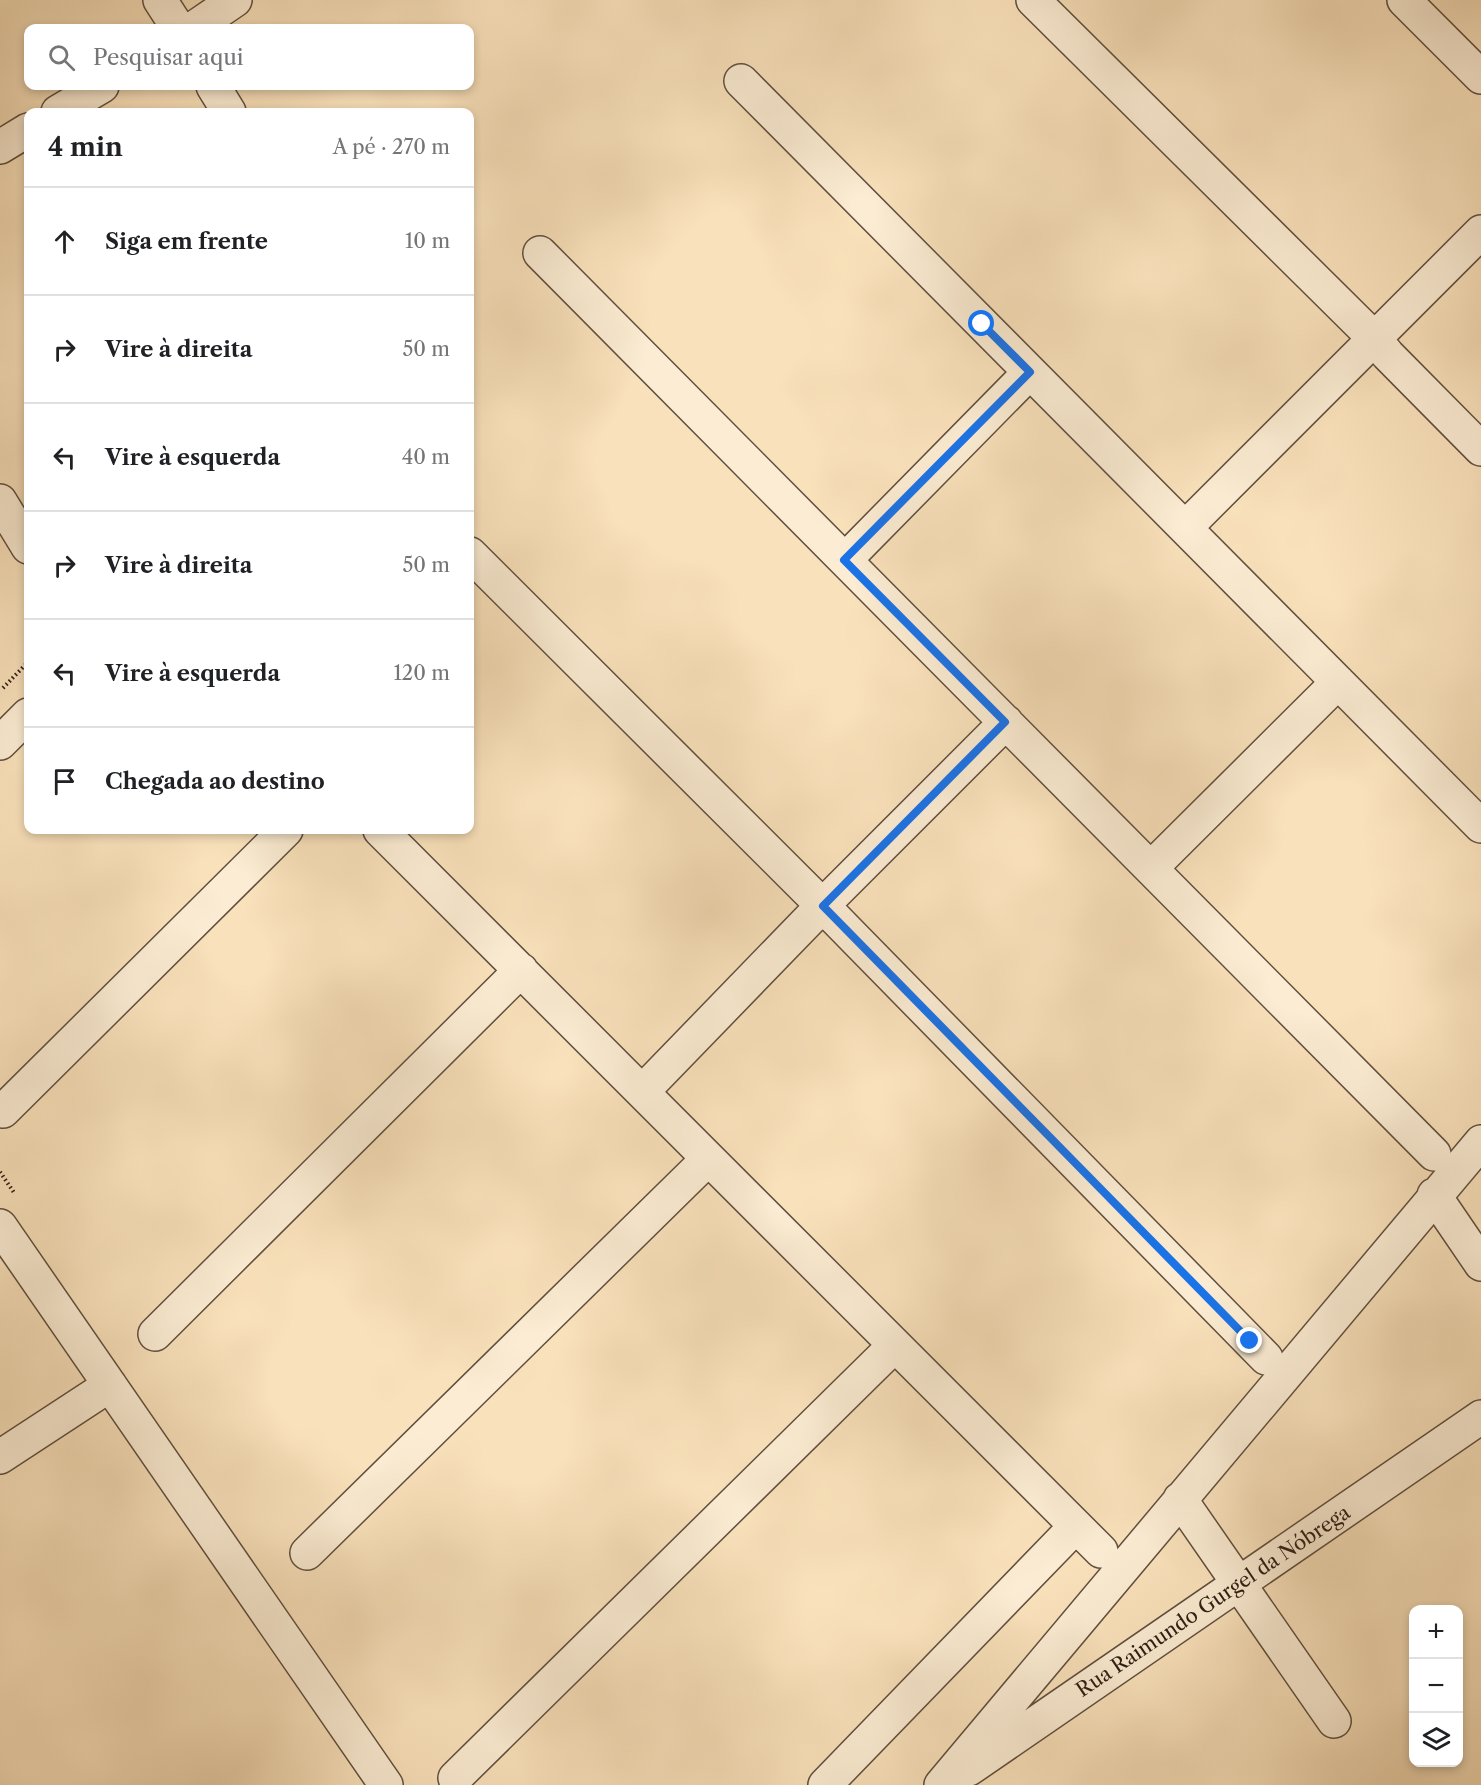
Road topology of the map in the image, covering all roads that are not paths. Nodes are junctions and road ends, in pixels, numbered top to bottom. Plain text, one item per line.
1 (160, 0) edge
2 (234, 0) edge
3 (1033, 0) edge
4 (1404, 0) edge
5 (175, 24) edge
6 (200, 24) edge
7 (1481, 77) edge
8 (741, 81) dead end
9 (95, 90) edge
10 (215, 90) edge
11 (65, 108) edge
12 (227, 108) edge
13 (24, 132) edge
14 (0, 147) edge
15 (1481, 232) edge
16 (540, 253) dead end
17 (1481, 262) edge
18 (1381, 347) junction
19 (1030, 372) junction
20 (1481, 448) edge
21 (0, 501) edge
22 (1192, 535) junction
23 (24, 540) edge
24 (474, 558) edge
25 (844, 560) junction
26 (1338, 682) junction
27 (24, 719) edge
28 (1005, 722) junction
29 (0, 743) edge
30 (1481, 826) edge
31 (282, 834) edge
32 (384, 834) edge
33 (1151, 868) junction
34 (823, 906) junction
35 (521, 970) junction
36 (642, 1092) junction
37 (3, 1111) dead end
38 (1481, 1142) edge
39 (1434, 1154) dead end
40 (708, 1159) junction
41 (1434, 1195) junction
42 (0, 1226) edge
43 (1481, 1264) edge
44 (154, 1334) dead end
45 (895, 1345) junction
46 (1266, 1358) dead end
47 (110, 1385) junction
48 (1481, 1417) edge
49 (0, 1458) edge
50 (1180, 1499) junction
51 (1076, 1526) junction
52 (1101, 1551) dead end
53 (308, 1553) dead end
54 (1239, 1583) junction
55 (1334, 1721) dead end
56 (455, 1778) dead end
57 (386, 1785) edge
58 (825, 1785) edge
59 (943, 1785) edge

1 - 5 street
2 - 6 street
3 - 18 street
4 - 7 street
8 - 19 street
9 - 11 street
10 - 12 street
13 - 14 street
15 - 18 street
16 - 25 street
17 - 18 street
18 - 20 street
18 - 22 street
19 - 22 street
19 - 25 street
21 - 23 street
22 - 26 street
24 - 34 street
25 - 28 street
26 - 30 street
26 - 33 street
27 - 29 street
28 - 33 street
28 - 34 street
31 - 37 street
32 - 35 street
33 - 39 street
34 - 36 street
34 - 46 street
35 - 36 street
35 - 44 street
36 - 40 street
38 - 41 street
40 - 45 street
40 - 53 street
41 - 43 street
41 - 50 street
42 - 47 street
45 - 51 street
45 - 56 street
47 - 49 street
47 - 57 street
48 - 54 street, Rua Raimundo Gurgel da Nóbrega
50 - 54 street
50 - 59 street
51 - 52 street
51 - 58 street
54 - 55 street
54 - 59 street, Rua Raimundo Gurgel da Nóbrega

